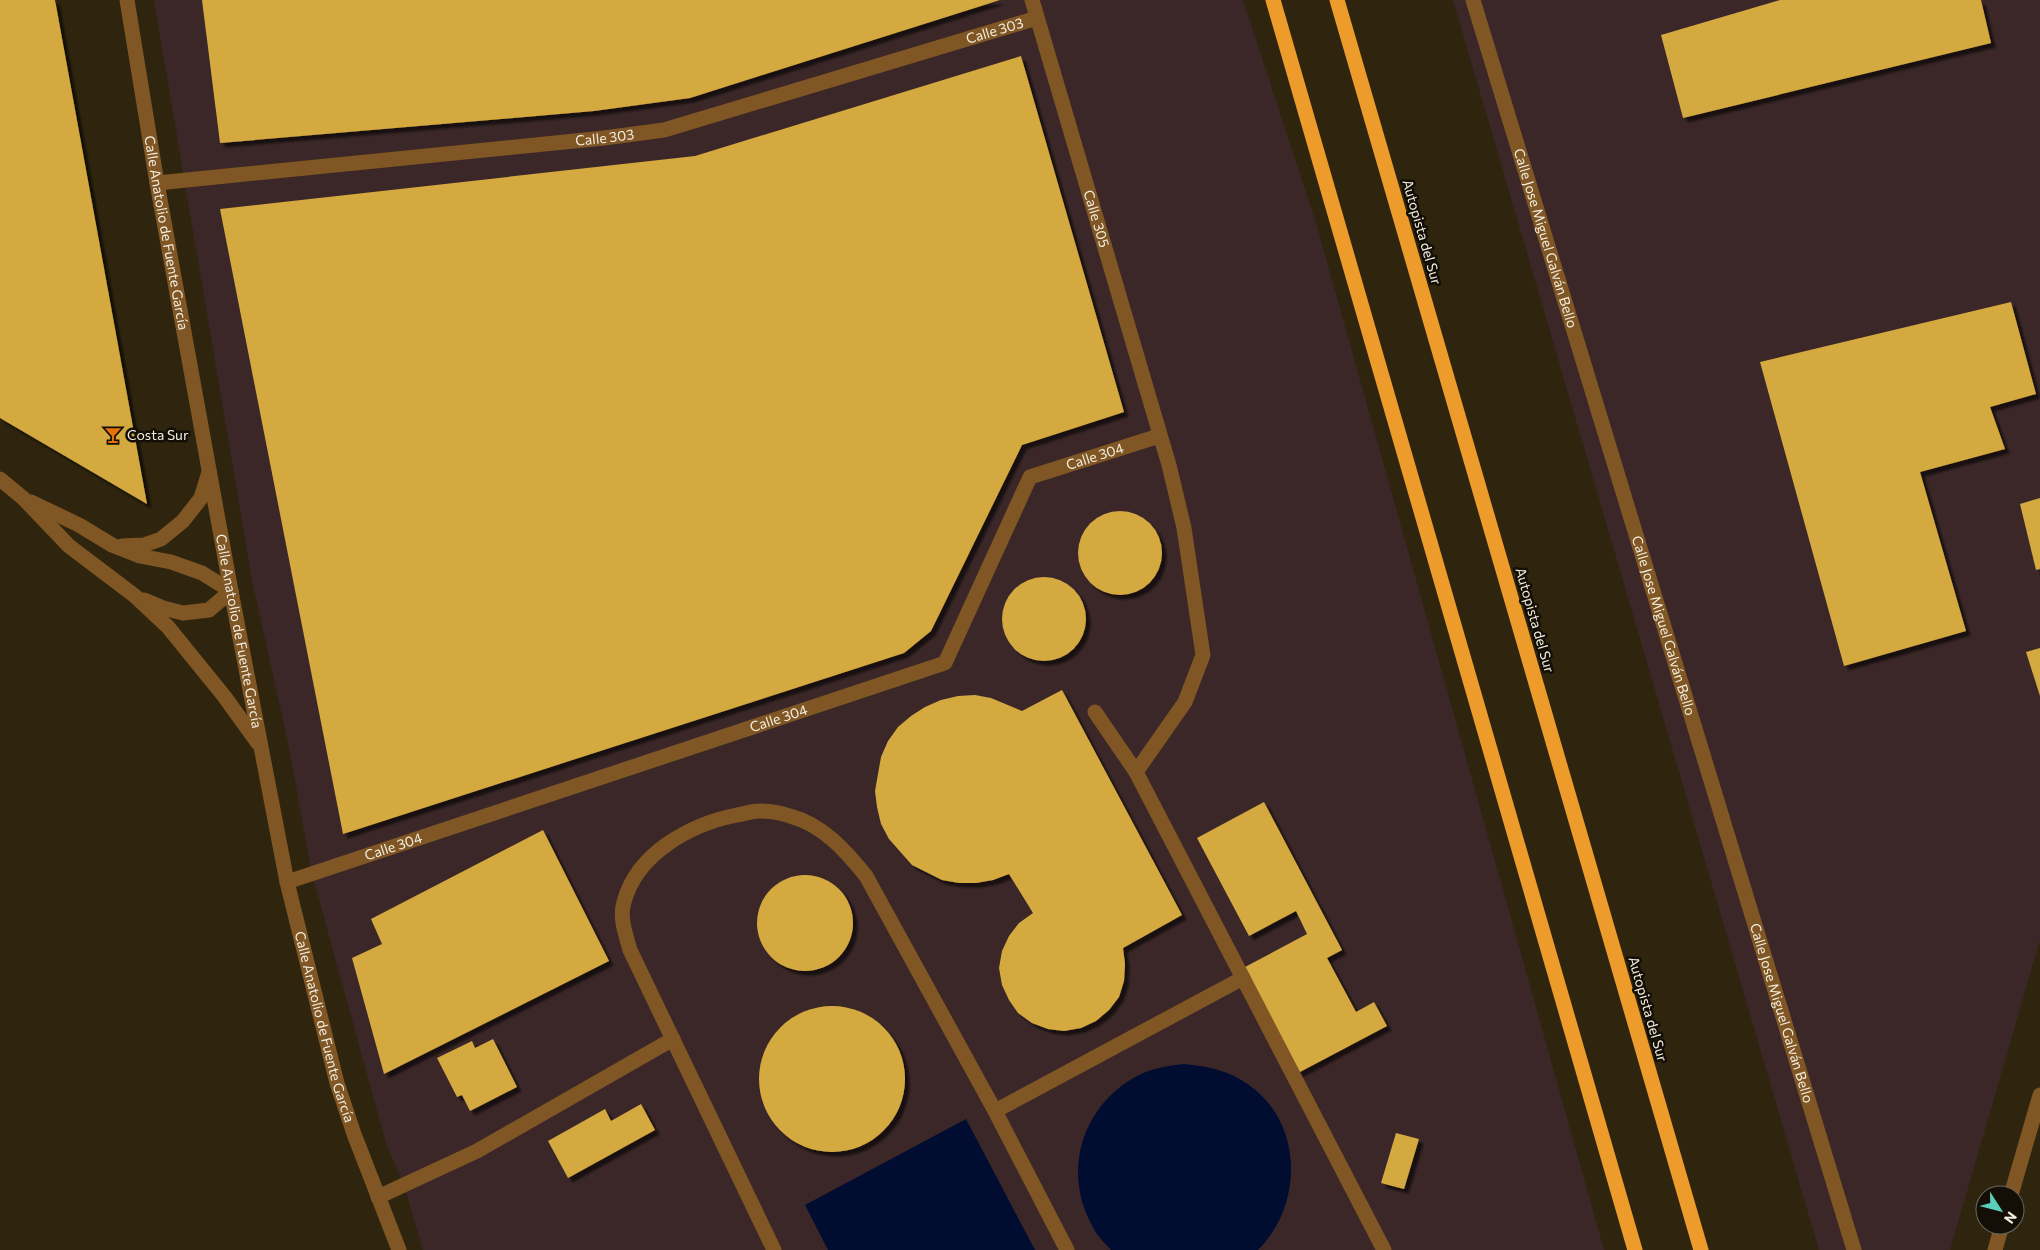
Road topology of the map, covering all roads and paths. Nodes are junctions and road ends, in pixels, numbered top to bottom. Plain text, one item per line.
1 (127, 0) edge
2 (1032, 0) edge
3 (1273, 0) edge
4 (1338, 0) edge
5 (1473, 0) edge
6 (1037, 18) junction
7 (157, 183) junction
8 (1159, 436) junction
9 (210, 471) junction
10 (0, 479) edge
11 (23, 498) junction
12 (116, 546) junction
13 (231, 591) junction
14 (135, 596) junction
15 (1095, 712) dead end
16 (262, 748) junction
17 (1136, 772) junction
18 (288, 882) junction
19 (1243, 978) junction
20 (673, 1039) junction
21 (2040, 1095) edge
22 (995, 1111) junction
23 (2033, 1148) edge
24 (2016, 1185) edge
25 (378, 1197) junction
26 (1999, 1235) edge
27 (1994, 1248) edge
28 (399, 1250) edge
29 (774, 1250) edge
30 (1067, 1250) edge
31 (1384, 1250) edge
32 (1635, 1250) edge
33 (1702, 1250) edge
34 (1854, 1250) edge

1 - 7 street, Calle Anatolio de Fuente García
2 - 6 street, Calle 305
3 - 32 highway
4 - 33 highway, Autopista del Sur
5 - 34 street, Calle Jose Miguel Galván Bello
6 - 7 street, Calle 303
6 - 8 street, Calle 305
7 - 9 street, Calle Anatolio de Fuente García
8 - 17 street, Calle 305
8 - 18 street, Calle 304
9 - 12 street
9 - 13 street, Calle Anatolio de Fuente García
10 - 11 street
11 - 12 street
11 - 14 street
12 - 13 street
13 - 14 street
13 - 16 street, Calle Anatolio de Fuente García
14 - 16 street
15 - 17 street
16 - 18 street, Calle Anatolio de Fuente García
17 - 19 street
18 - 25 street, Calle Anatolio de Fuente García
19 - 22 street
19 - 31 street
20 - 22 street
20 - 25 street
20 - 29 street
21 - 23 street
22 - 30 street
23 - 24 street
25 - 28 street, Calle Anatolio de Fuente García
26 - 27 street

